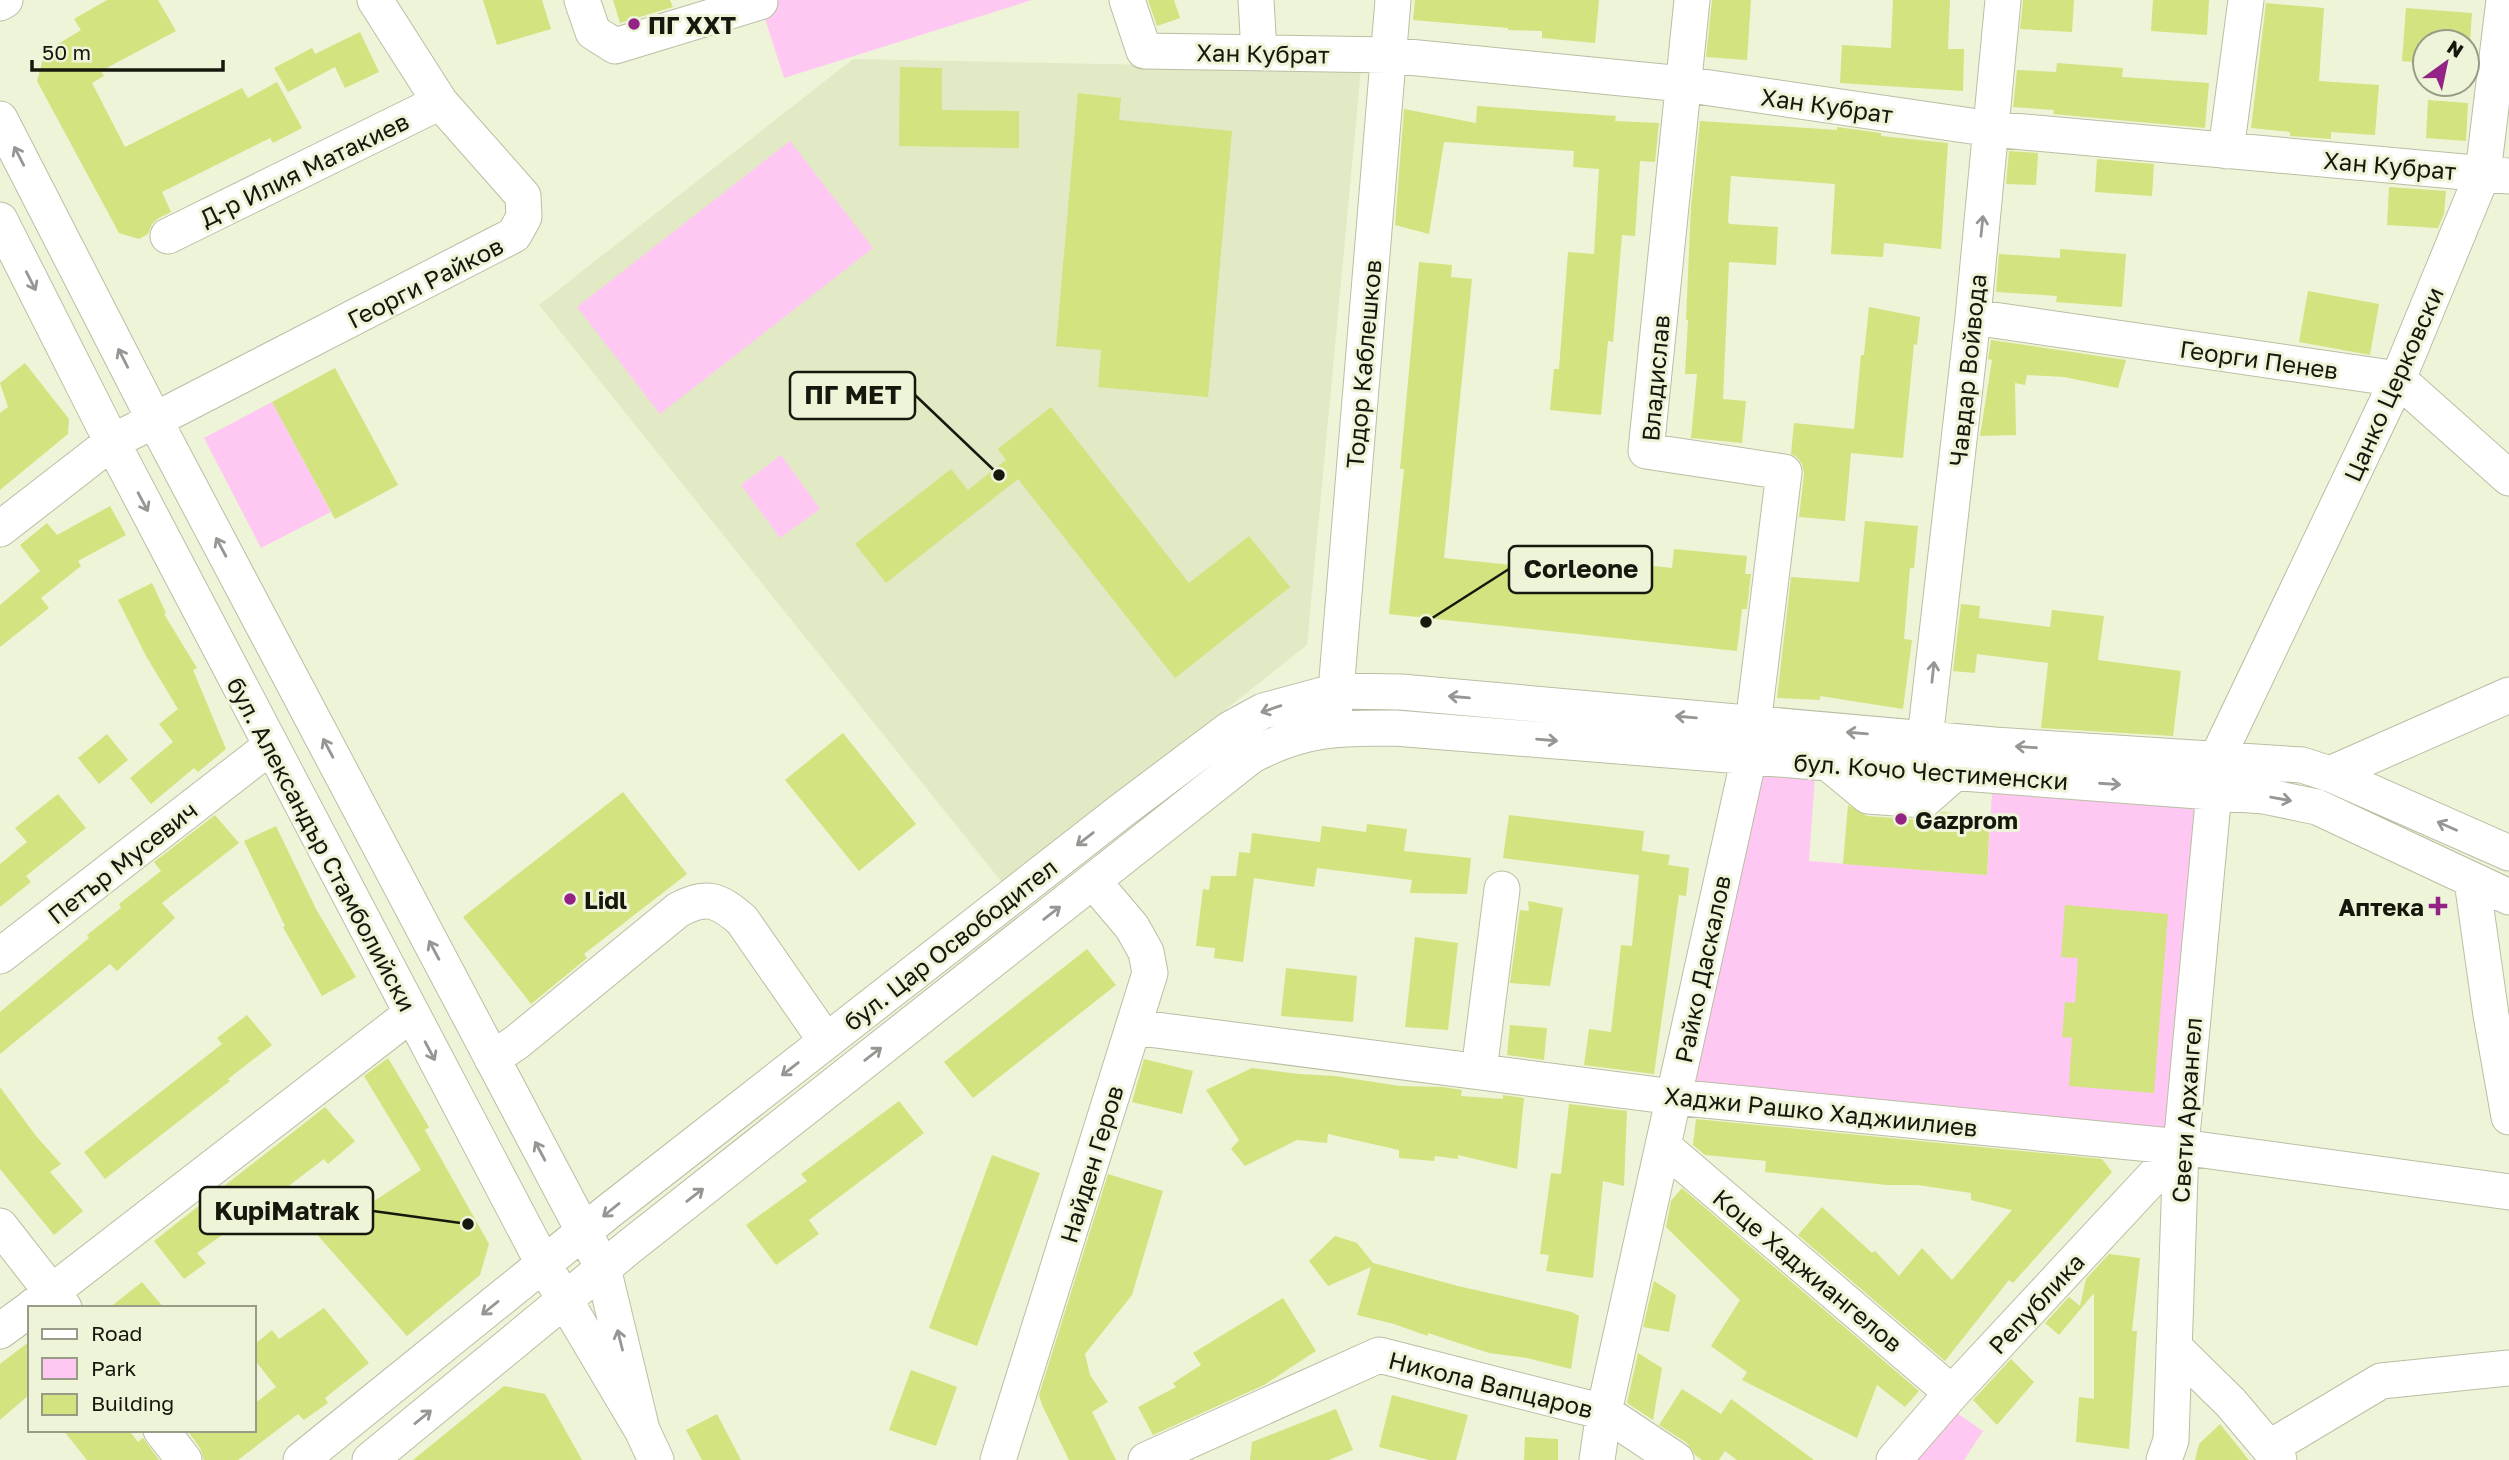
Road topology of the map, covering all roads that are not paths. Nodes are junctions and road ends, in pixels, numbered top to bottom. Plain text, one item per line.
1 (5, 0) edge
2 (375, 0) edge
3 (582, 0) edge
4 (1127, 0) edge
5 (1256, 0) edge
6 (1393, 0) edge
7 (1692, 0) edge
8 (2003, 0) edge
9 (2246, 0) edge
10 (2504, 0) edge
11 (760, 2) dead end
12 (0, 3) edge
13 (1259, 52) junction
14 (1388, 55) junction
15 (1683, 84) junction
16 (440, 102) junction
17 (0, 119) edge
18 (1992, 129) junction
19 (2226, 151) junction
20 (2496, 174) edge
21 (0, 220) edge
22 (168, 236) dead end
23 (1973, 317) junction
24 (2398, 379) junction
25 (153, 419) junction
26 (112, 442) junction
27 (2509, 478) edge
28 (0, 529) edge
29 (1337, 691) junction
30 (2509, 695) edge
31 (1332, 729) junction
32 (1925, 739) junction
33 (1751, 740) junction
34 (258, 757) junction
35 (2217, 767) junction
36 (2330, 774) junction
37 (2509, 853) edge
38 (1093, 881) junction
39 (2472, 881) junction
40 (1502, 889) dead end
41 (2509, 897) edge
42 (0, 956) edge
43 (2500, 1019) edge
44 (400, 1023) junction
45 (1133, 1027) junction
46 (826, 1041) junction
47 (492, 1059) junction
48 (1479, 1071) junction
49 (1674, 1097) junction
50 (2509, 1117) edge
51 (1663, 1146) junction
52 (2180, 1147) junction
53 (2509, 1192) edge
54 (0, 1226) edge
55 (583, 1233) junction
56 (544, 1265) junction
57 (603, 1268) junction
58 (563, 1301) junction
59 (44, 1304) edge
60 (28, 1314) edge
61 (0, 1331) edge
62 (2174, 1347) junction
63 (2509, 1367) edge
64 (1952, 1393) junction
65 (1604, 1412) junction
66 (163, 1432) edge
67 (649, 1445) edge
68 (2274, 1454) edge
69 (184, 1460) edge
70 (301, 1460) edge
71 (370, 1460) edge
72 (999, 1460) edge
73 (1146, 1460) edge
74 (1597, 1460) edge
75 (1676, 1460) edge
76 (1894, 1460) edge
77 (2164, 1460) edge

1 - 12 street
2 - 16 street, Георги Райков
3 - 11 street
4 - 13 street, Хан Кубрат
5 - 13 street
6 - 14 street, Тодор Каблешков
7 - 15 street, Владислав
8 - 18 street, Чавдар Войвода
9 - 19 street
10 - 20 street, Цанко Церковски
13 - 14 street, Хан Кубрат
14 - 15 street, Хан Кубрат
14 - 29 street, Тодор Каблешков
15 - 18 street, Хан Кубрат
15 - 33 street, Владислав
16 - 22 street, Д-р Илия Матакиев
16 - 25 street, Георги Райков
25 -> 17 street, бул. Александър Стамболийски
18 - 19 street, Хан Кубрат
23 -> 18 street, Чавдар Войвода
19 - 20 street, Хан Кубрат
20 - 24 street, Цанко Церковски
21 -> 26 street, бул. Александър Стамболийски
23 - 24 street, Георги Пенев
32 -> 23 street, Чавдар Войвода
24 - 27 street
24 - 35 street, Цанко Церковски
25 - 26 street, Георги Райков
47 -> 25 street, бул. Александър Стамболийски
26 - 28 street, Георги Райков
26 -> 34 street, бул. Александър Стамболийски
29 - 31 street, Тодор Каблешков
33 -> 29 street, бул. Кочо Честименски
29 -> 46 street, бул. Цар Освободител
30 - 36 street
31 -> 33 street, бул. Кочо Честименски
31 - 38 street, бул. Цар Освободител
32 -> 33 street, бул. Кочо Честименски
35 -> 32 street, бул. Кочо Честименски
33 -> 35 street, бул. Кочо Честименски
33 - 49 street, Райко Даскалов
34 - 42 street, Петър Мусевич
34 - 44 street, бул. Александър Стамболийски
35 - 36 street, бул. Кочо Честименски
35 -> 39 street, бул. Кочо Честименски
35 - 52 street, Свети Архангел
37 -> 36 street, бул. Кочо Честименски
38 - 45 street, Найден Геров
57 -> 38 street, бул. Цар Освободител
39 - 41 street, бул. Кочо Честименски
39 - 43 street
40 - 48 street
43 - 50 street
44 -> 56 street, бул. Александър Стамболийски
44 - 59 street
45 - 48 street, Хаджи Рашко Хаджиилиев
45 - 72 street, Найден Геров
46 - 47 street
46 -> 55 street, бул. Цар Освободител
55 -> 47 street, бул. Александър Стамболийски
48 - 49 street, Хаджи Рашко Хаджиилиев
49 - 51 street, Райко Даскалов
49 - 52 street, Хаджи Рашко Хаджиилиев
51 - 64 street, Коце Хаджиангелов
51 - 65 street, Райко Даскалов
52 - 53 street, Хаджи Рашко Хаджиилиев
52 - 62 street, Свети Архангел
52 - 64 street, Република
54 - 59 street
55 - 56 street, бул. Цар Освободител
55 - 57 street, бул. Александър Стамболийски
56 - 58 street, бул. Александър Стамболийски
56 -> 70 street
57 - 58 street, бул. Цар Освободител
67 -> 57 street, бул. Александър Стамболийски
58 - 67 street, бул. Александър Стамболийски
71 -> 58 street
60 - 61 street
62 - 68 street
62 - 77 street, Свети Архангел
63 - 68 street
64 - 76 street, Република
65 - 73 street, Никола Вапцаров
65 - 74 street, Райко Даскалов
65 - 75 street, Никола Вапцаров
66 - 69 street

